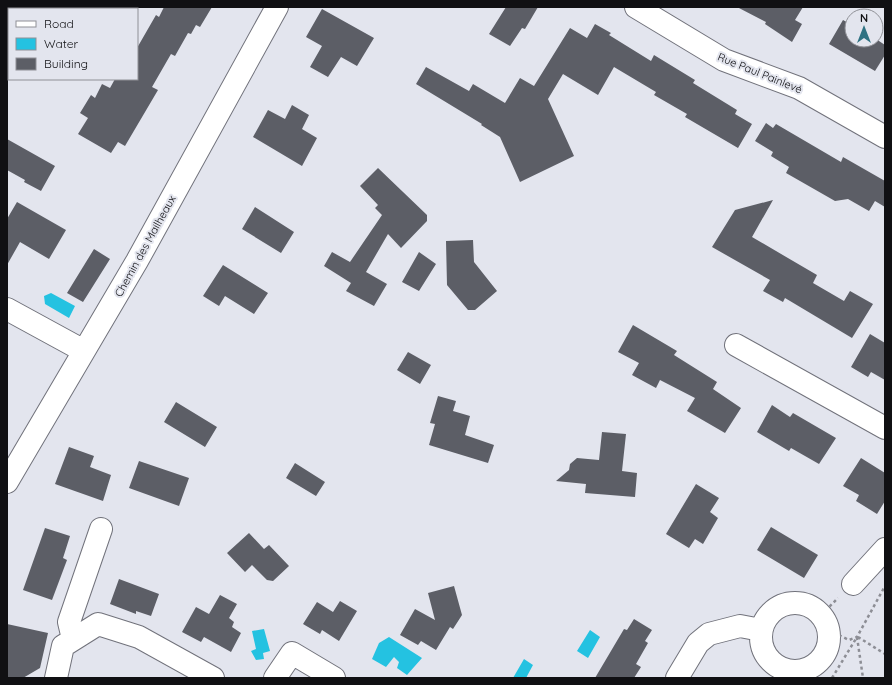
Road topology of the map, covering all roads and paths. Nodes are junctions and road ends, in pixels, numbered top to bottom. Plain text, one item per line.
1 (277, 7) edge
2 (636, 7) edge
3 (885, 137) edge
4 (7, 309) edge
5 (736, 345) dead end
6 (84, 351) junction
7 (885, 428) edge
8 (7, 482) edge
9 (101, 529) dead end
10 (885, 549) edge
11 (853, 584) dead end
12 (885, 586) edge
13 (761, 630) junction
14 (828, 630) junction
15 (857, 636) junction
16 (73, 639) junction
17 (885, 654) edge
18 (56, 678) edge
19 (214, 678) edge
20 (275, 678) edge
21 (334, 678) edge
22 (677, 678) edge
23 (832, 678) edge
24 (863, 678) edge

1 - 6 street, Chemin des Mailheaux
2 - 3 street, Rue Paul Painlevé
4 - 6 street
5 - 7 street
6 - 8 street, Chemin des Mailheaux
9 - 16 street
10 - 11 street
12 - 15 path
13 - 14 street
13 - 14 street
13 - 22 street
14 - 15 path
15 - 17 path
15 - 23 path
15 - 24 path
16 - 18 street
16 - 19 street
20 - 21 street

